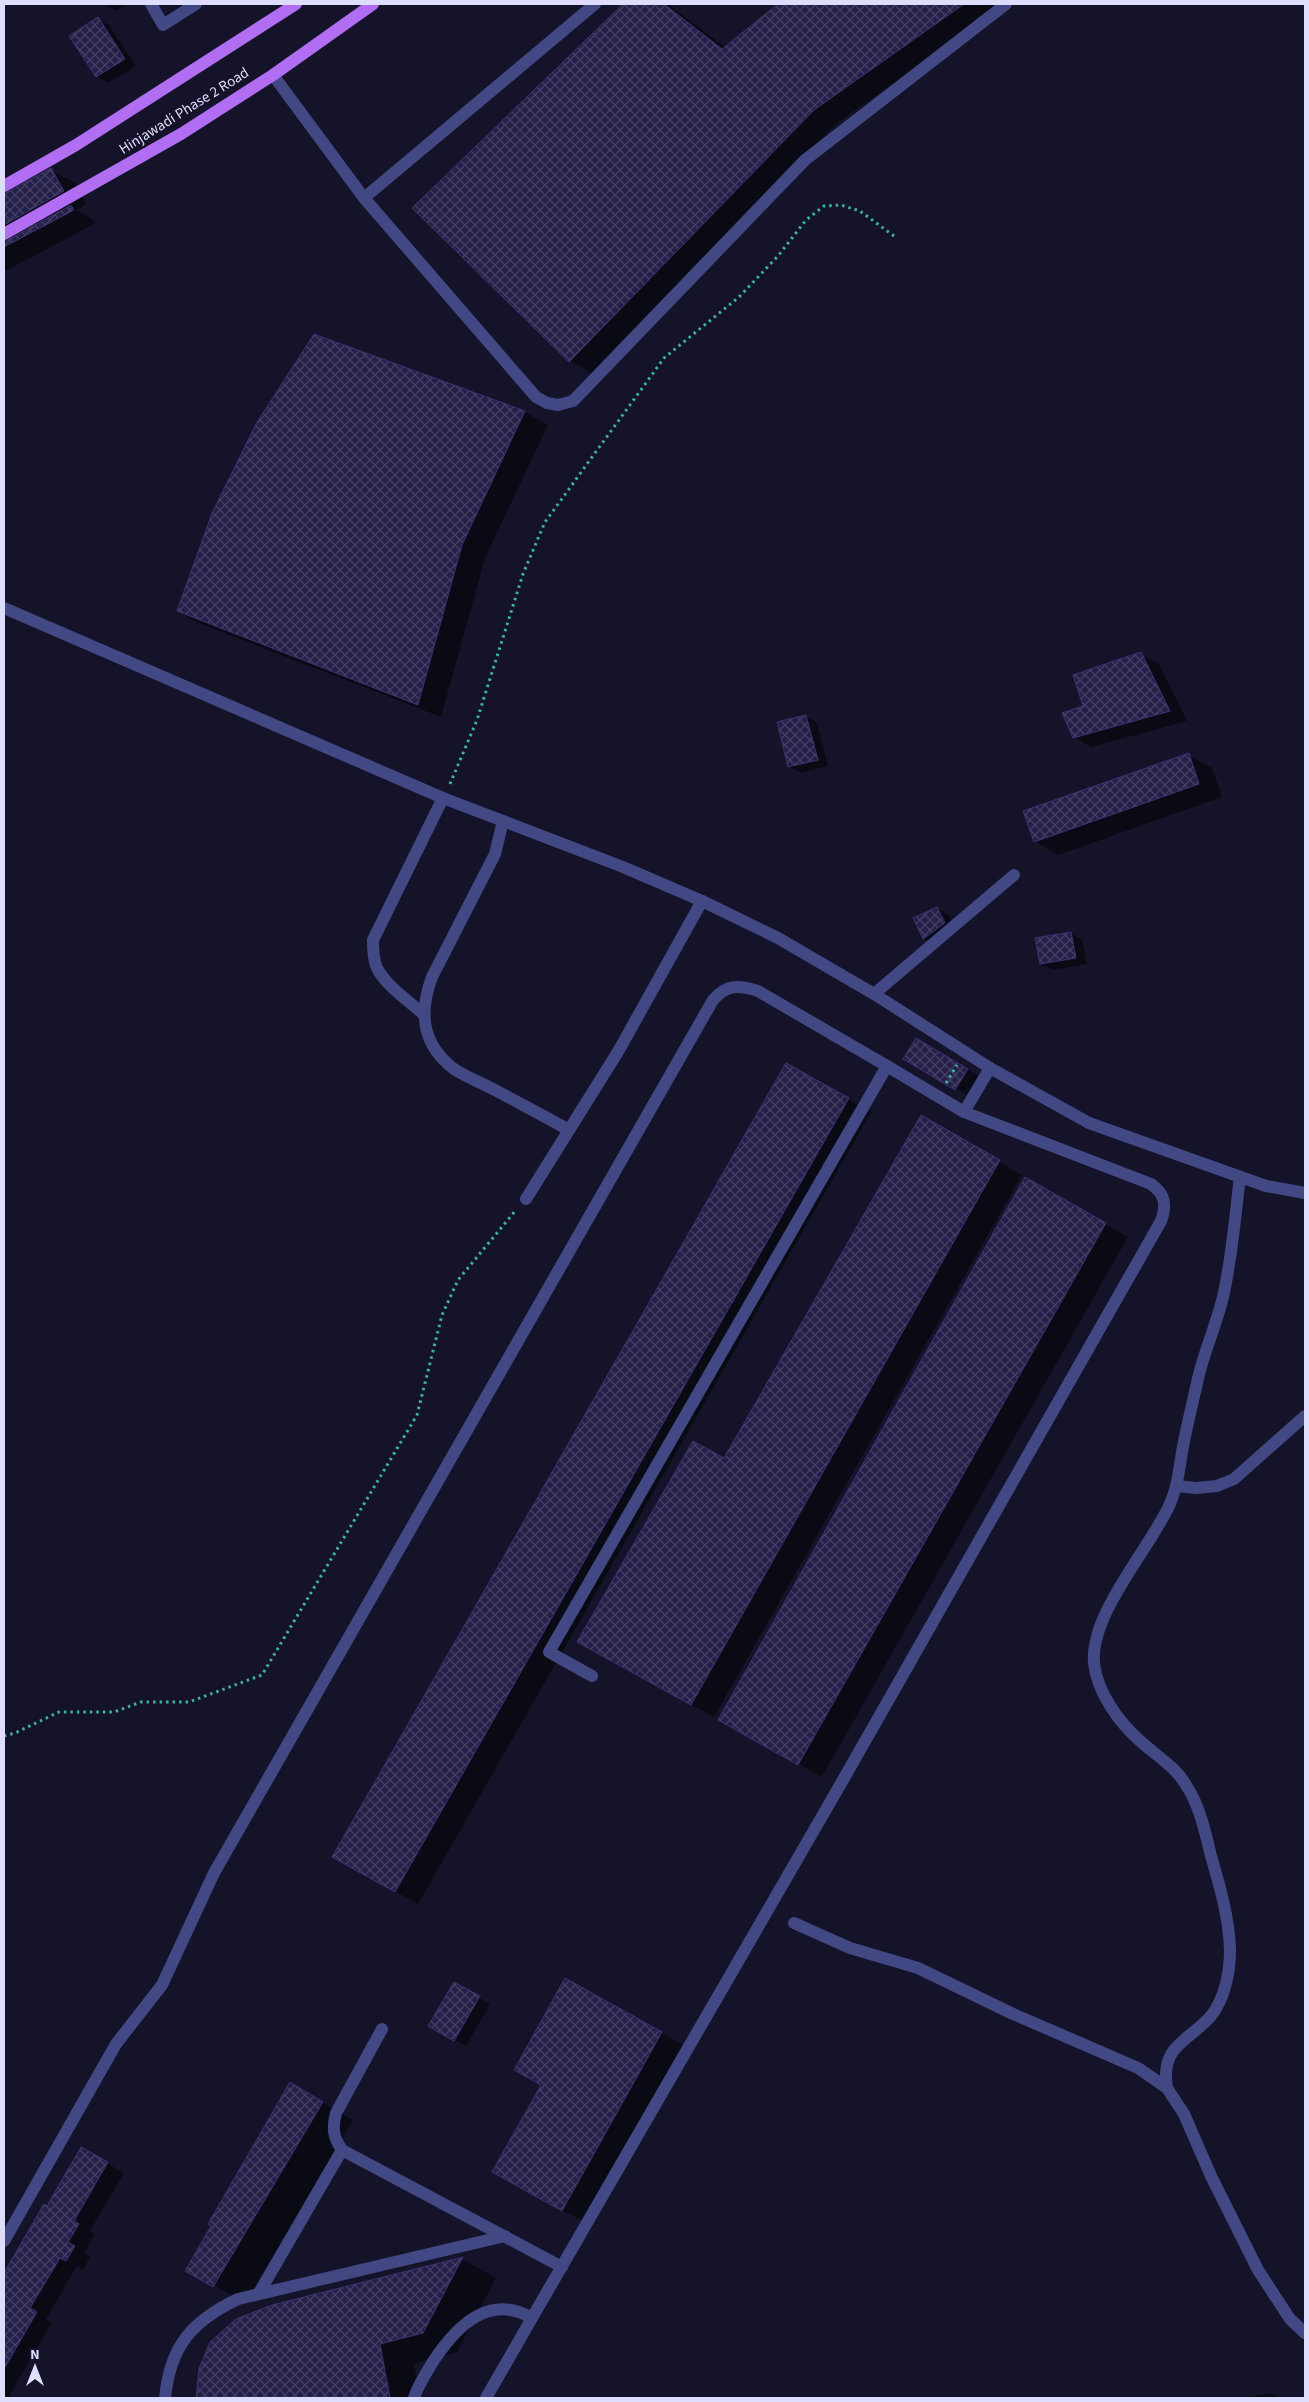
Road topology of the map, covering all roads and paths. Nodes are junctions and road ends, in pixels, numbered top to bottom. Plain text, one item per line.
1 (151, 4) edge
2 (196, 4) edge
3 (296, 4) edge
4 (373, 4) edge
5 (595, 4) edge
6 (1006, 4) edge
7 (273, 75) junction
8 (4, 186) edge
9 (364, 198) junction
10 (4, 234) edge
11 (894, 236) dead end
12 (4, 608) edge
13 (443, 798) junction
14 (503, 821) junction
15 (1014, 875) dead end
16 (702, 901) junction
17 (874, 994) junction
18 (423, 1014) junction
19 (958, 1063) dead end
20 (887, 1066) junction
21 (990, 1068) junction
22 (938, 1097) junction
23 (964, 1112) junction
24 (569, 1130) junction
25 (1240, 1177) junction
26 (1305, 1193) edge
27 (526, 1199) joint
28 (1305, 1416) edge
29 (1176, 1486) junction
30 (592, 1676) dead end
31 (4, 1736) edge
32 (794, 1924) dead end
33 (382, 2029) dead end
34 (1167, 2088) junction
35 (342, 2150) junction
36 (505, 2236) junction
37 (4, 2241) edge
38 (562, 2267) junction
39 (259, 2293) junction
40 (532, 2318) junction
41 (1305, 2333) edge
42 (165, 2398) edge
43 (414, 2398) edge
44 (486, 2398) edge

1 - 2 street
3 - 8 main road, Hinjawadi Phase 2 Road
4 - 7 main road, Hinjawadi Phase 2 Road
5 - 9 street
6 - 9 street
7 - 9 street
7 - 10 main road, Hinjawadi Phase 2 Road
11 - 13 path
12 - 13 street
13 - 14 street
13 - 18 street
14 - 16 street
14 - 18 street
15 - 17 street
16 - 17 street
16 - 24 street
17 - 21 street
18 - 24 street
19 - 22 path
20 - 22 street
20 - 30 street
20 - 37 street
21 - 23 street
21 - 25 street
22 - 23 street
23 - 38 street
24 - 27 street
25 - 26 street
25 - 29 street
27 - 31 path
28 - 29 street
29 - 34 street
32 - 34 street
33 - 35 street
34 - 41 street
35 - 36 street
35 - 39 street
36 - 38 street
36 - 39 street
38 - 40 street
39 - 42 street
40 - 43 street
40 - 44 street

